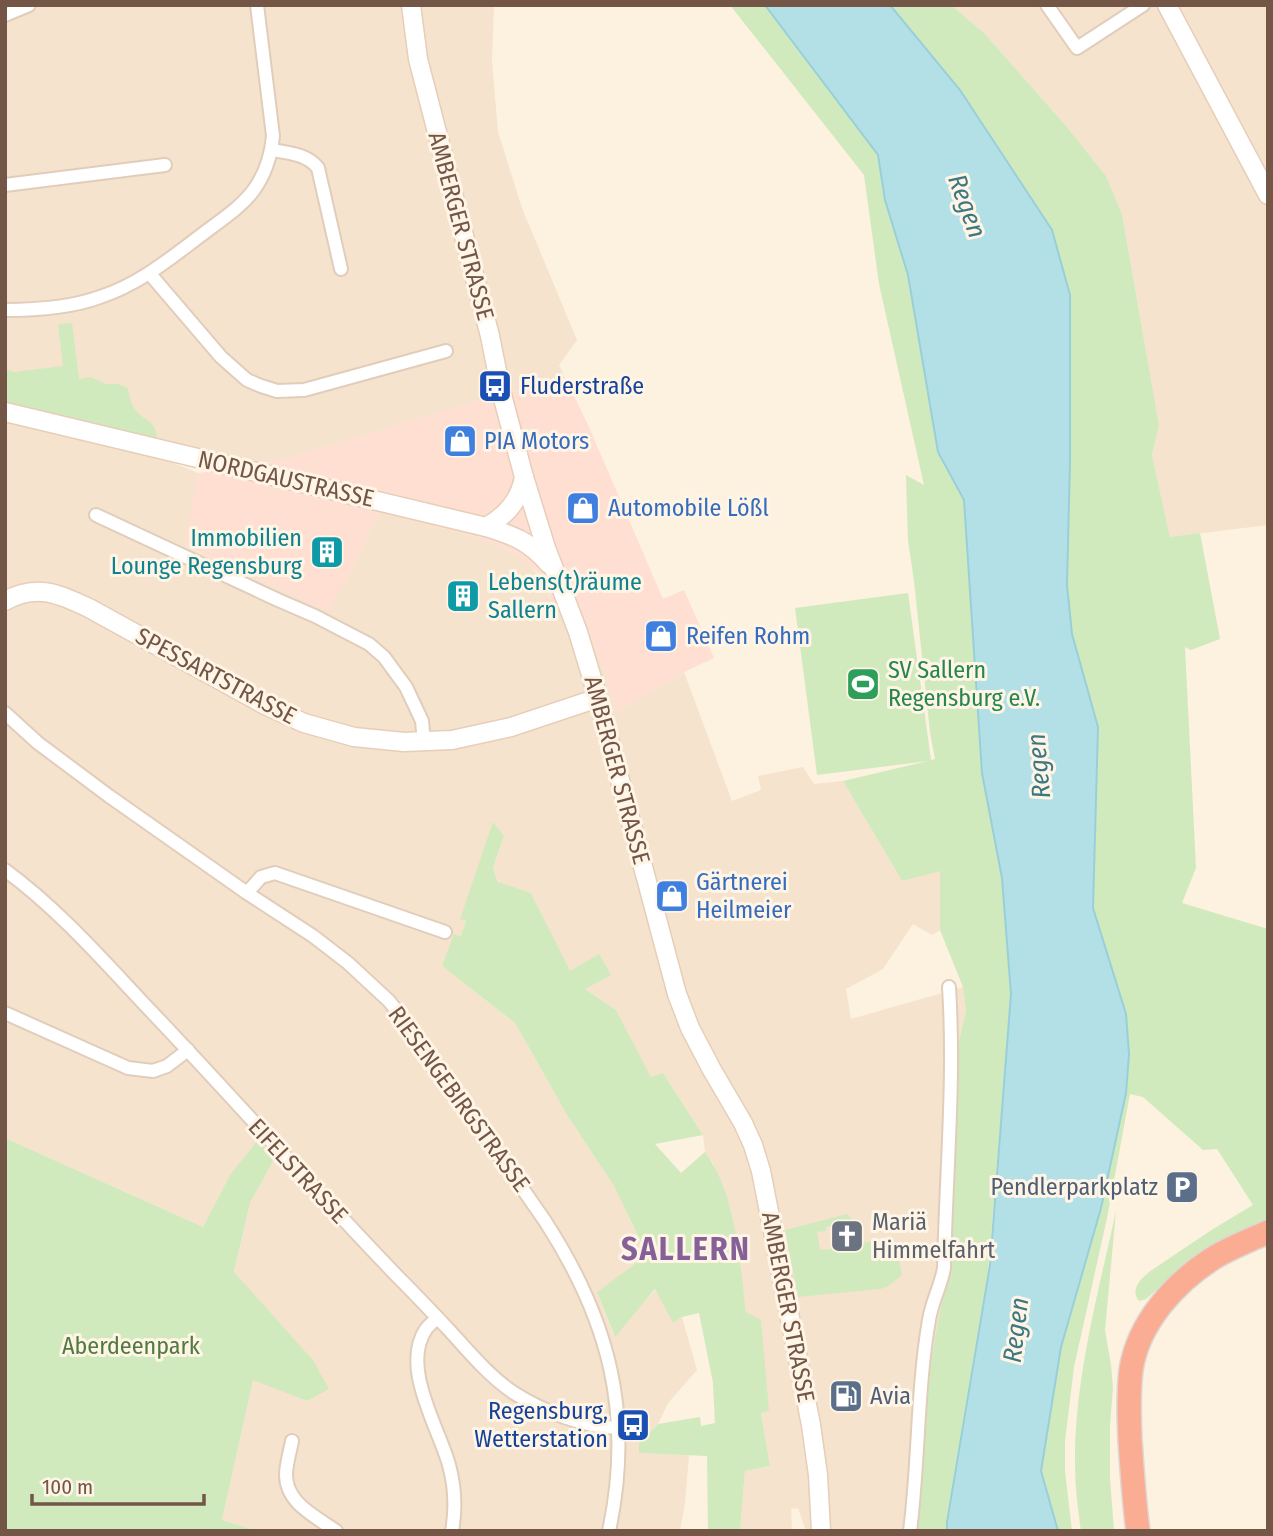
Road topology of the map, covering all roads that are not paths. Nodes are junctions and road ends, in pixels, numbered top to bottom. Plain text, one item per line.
1 (29, 5) edge
2 (257, 5) edge
3 (411, 5) edge
4 (1048, 5) edge
5 (1143, 5) edge
6 (1167, 5) edge
7 (5, 15) edge
8 (272, 150) junction
9 (165, 165) dead end
10 (5, 185) edge
11 (1268, 195) edge
12 (341, 269) dead end
13 (150, 274) junction
14 (5, 310) edge
15 (446, 351) dead end
16 (5, 412) edge
17 (524, 477) junction
18 (96, 515) dead end
19 (486, 527) junction
20 (554, 570) junction
21 (5, 601) edge
22 (598, 698) junction
23 (5, 713) edge
24 (424, 742) junction
25 (5, 870) edge
26 (247, 892) junction
27 (445, 932) dead end
28 (949, 987) dead end
29 (5, 1013) edge
30 (188, 1050) junction
31 (1268, 1232) edge
32 (438, 1318) junction
33 (1129, 1415) junction
34 (619, 1428) junction
35 (292, 1441) dead end
36 (336, 1531) edge
37 (452, 1531) edge
38 (609, 1531) edge
39 (821, 1531) edge
40 (911, 1531) edge
41 (1122, 1531) edge
42 (1138, 1531) edge

1 - 7 street
2 - 8 street
3 - 17 main road, AMBERGER STRASSE
4 - 5 street
6 - 11 main road
8 - 12 street
8 - 13 street
9 - 10 street
13 - 14 street
13 - 15 street
16 - 19 main road, NORDGAUSTRASSE
17 - 19 main road
17 - 20 main road, AMBERGER STRASSE
18 - 24 street
19 - 20 main road, NORDGAUSTRASSE
20 - 22 main road, AMBERGER STRASSE
21 - 24 main road, SPESSARTSTRASSE
22 - 24 main road, SPESSARTSTRASSE
22 - 39 main road, AMBERGER STRASSE
23 - 26 street, RIESENGEBIRGSTRASSE
25 - 30 street, EIFELSTRASSE
26 - 27 street
26 - 34 street, RIESENGEBIRGSTRASSE
28 - 40 street
29 - 30 street
30 - 32 street, EIFELSTRASSE
31 - 33 highway
32 - 34 street, EIFELSTRASSE
32 - 37 street
33 - 41 highway
33 - 42 highway
34 - 38 street, RIESENGEBIRGSTRASSE
35 - 36 street

